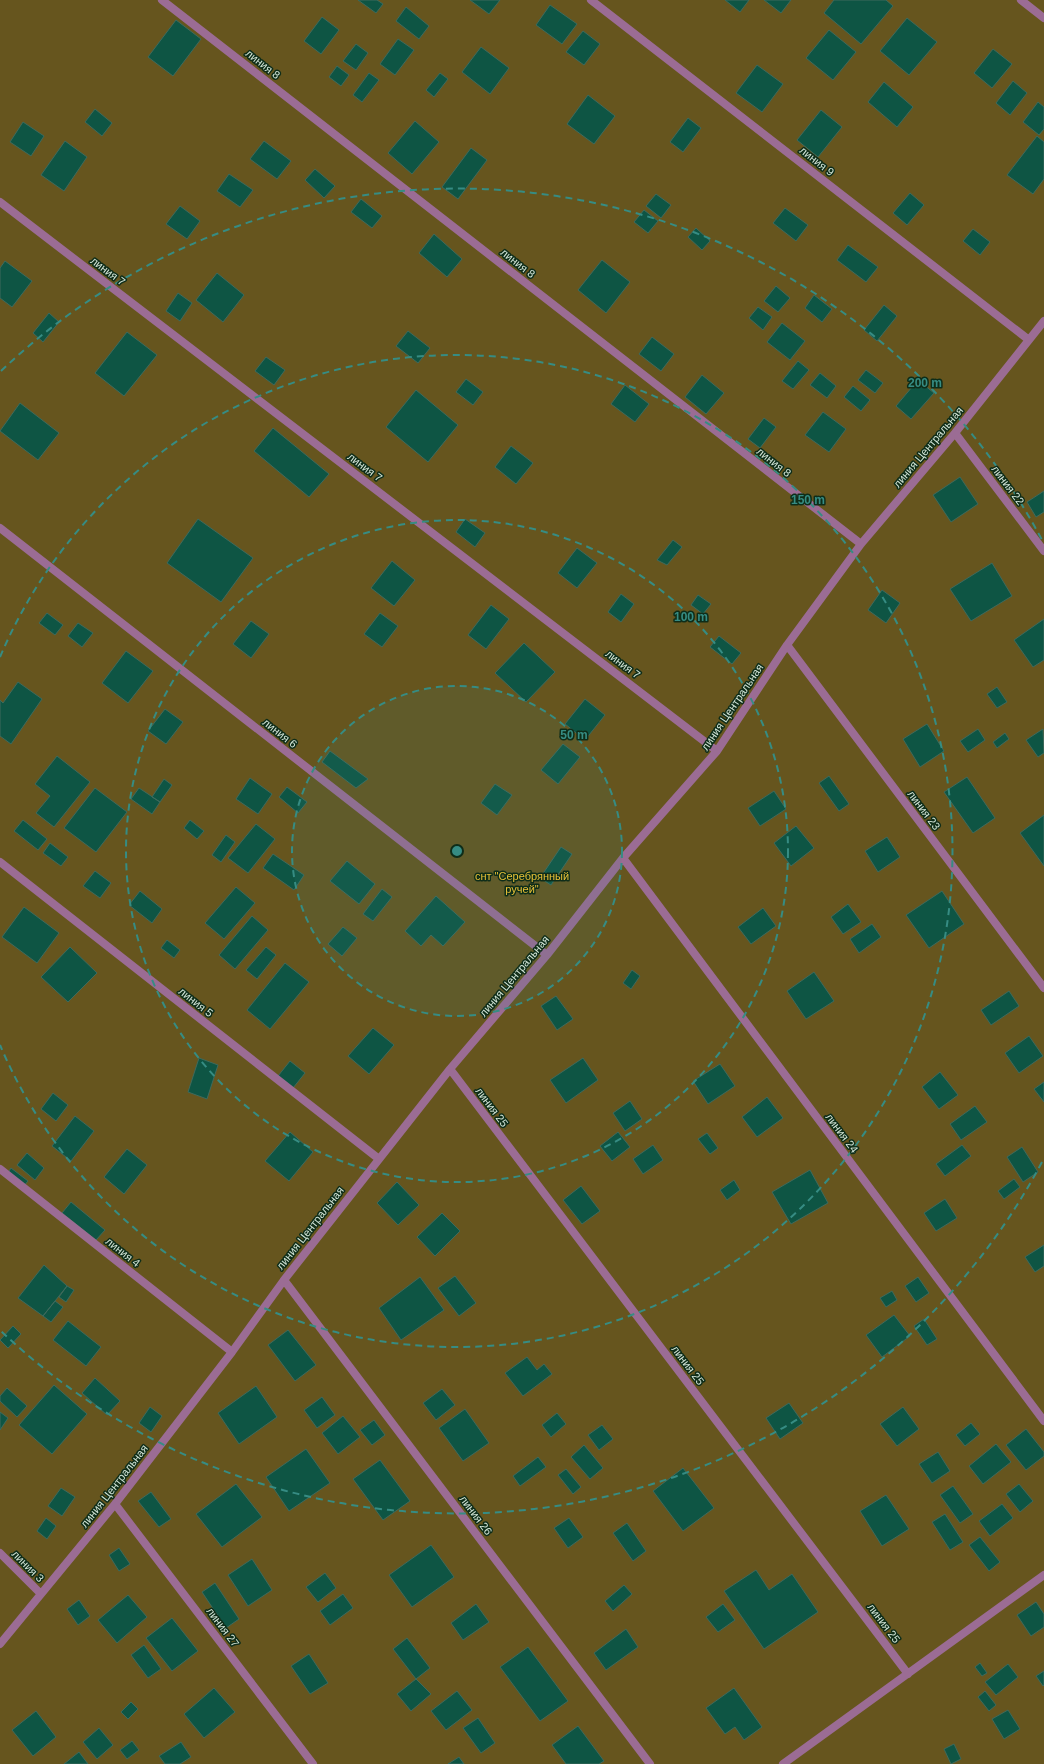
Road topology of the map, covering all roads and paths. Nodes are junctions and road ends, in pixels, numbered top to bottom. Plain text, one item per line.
1 (162, 0) edge
2 (591, 0) edge
3 (1021, 0) edge
4 (1044, 18) edge
5 (0, 202) edge
6 (1044, 321) edge
7 (1029, 340) junction
8 (955, 432) junction
9 (0, 528) edge
10 (861, 544) junction
11 (1044, 551) edge
12 (787, 645) junction
13 (717, 750) junction
14 (623, 858) junction
15 (0, 862) edge
16 (547, 955) junction
17 (1044, 988) edge
18 (450, 1070) junction
19 (379, 1159) junction
20 (0, 1169) edge
21 (284, 1280) junction
22 (232, 1352) junction
23 (1044, 1421) edge
24 (115, 1504) junction
25 (0, 1553) edge
26 (1044, 1574) edge
27 (41, 1594) junction
28 (0, 1644) edge
29 (908, 1674) junction
30 (313, 1764) edge
31 (650, 1764) edge
32 (783, 1764) edge

1 - 10 street, линия 8
2 - 7 street, линия 9
3 - 4 street
5 - 13 street, линия 7
6 - 7 street, линия Центральная
7 - 8 street, линия Центральная
8 - 10 street, линия Центральная
8 - 11 street, линия 22
9 - 16 street, линия 6
10 - 12 street, линия Центральная
12 - 13 street, линия Центральная
12 - 17 street, линия 23
13 - 14 street, линия Центральная
14 - 16 street, линия Центральная
14 - 23 street, линия 24
15 - 19 street, линия 5
16 - 18 street, линия Центральная
18 - 19 street, линия Центральная
18 - 29 street, линия 25
19 - 21 street, линия Центральная
20 - 22 street, линия 4
21 - 22 street, линия Центральная
21 - 31 street, линия 26
22 - 24 street, линия Центральная
24 - 27 street, линия Центральная
24 - 30 street, линия 27
25 - 27 street, линия 3
26 - 29 street
27 - 28 street, линия Центральная
29 - 32 street

